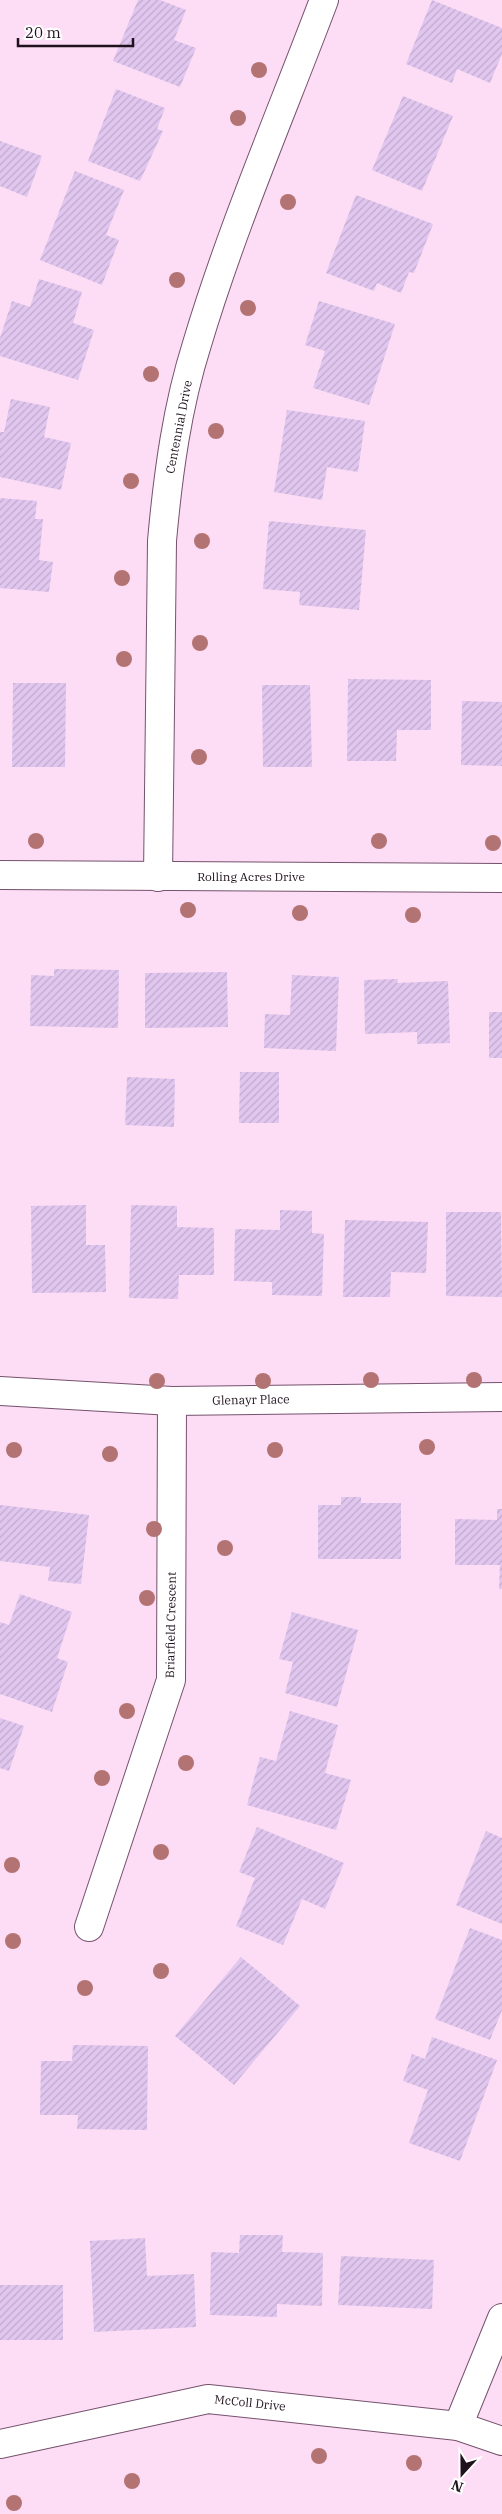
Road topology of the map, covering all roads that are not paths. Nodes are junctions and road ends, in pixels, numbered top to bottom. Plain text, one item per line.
1 (324, 0) edge
2 (0, 875) edge
3 (158, 877) junction
4 (502, 878) edge
5 (0, 1391) edge
6 (502, 1397) edge
7 (172, 1401) junction
8 (89, 1927) dead end
9 (502, 2318) edge
10 (458, 2426) junction
11 (502, 2441) edge
12 (0, 2444) edge

1 - 3 street, Centennial Drive
2 - 3 street, Rolling Acres Drive
3 - 4 street, Rolling Acres Drive
5 - 7 street, Glenayr Place
6 - 7 street, Glenayr Place
7 - 8 street, Briarfield Crescent
9 - 10 street
10 - 11 street, McColl Drive
10 - 12 street, McColl Drive

